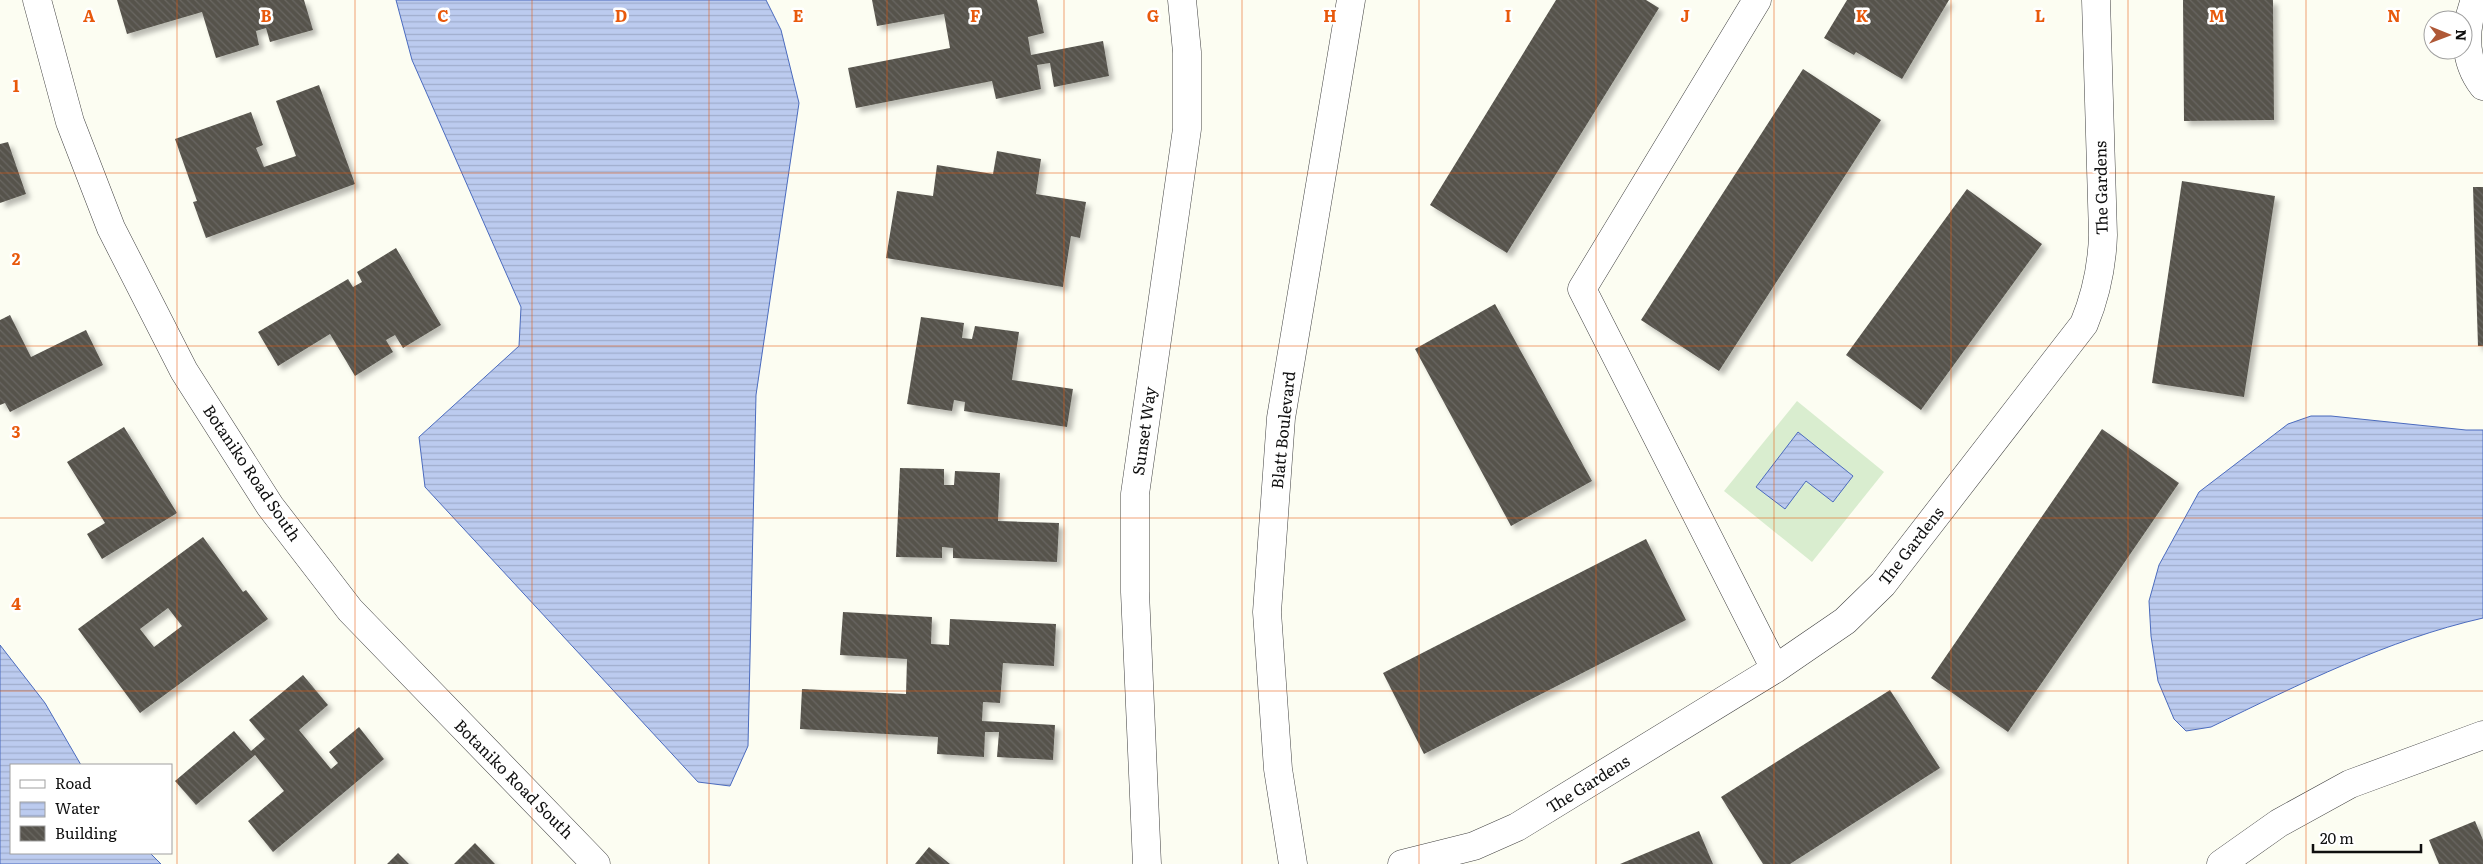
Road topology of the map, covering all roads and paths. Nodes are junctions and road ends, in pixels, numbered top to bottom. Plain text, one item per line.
1 (37, 0) edge
2 (1182, 0) edge
3 (1351, 0) edge
4 (1756, 0) edge
5 (2096, 0) edge
6 (2475, 0) edge
7 (2483, 86) edge
8 (1775, 669) junction
9 (2483, 735) edge
10 (596, 864) edge
11 (1147, 864) edge
12 (1293, 864) edge
13 (1402, 864) edge
14 (2221, 864) edge

1 - 10 street, Botaniko Road South
2 - 11 street, Sunset Way
3 - 12 street, Blatt Boulevard
4 - 8 street
5 - 8 street, The Gardens
6 - 7 street
8 - 13 street, The Gardens
9 - 14 street

